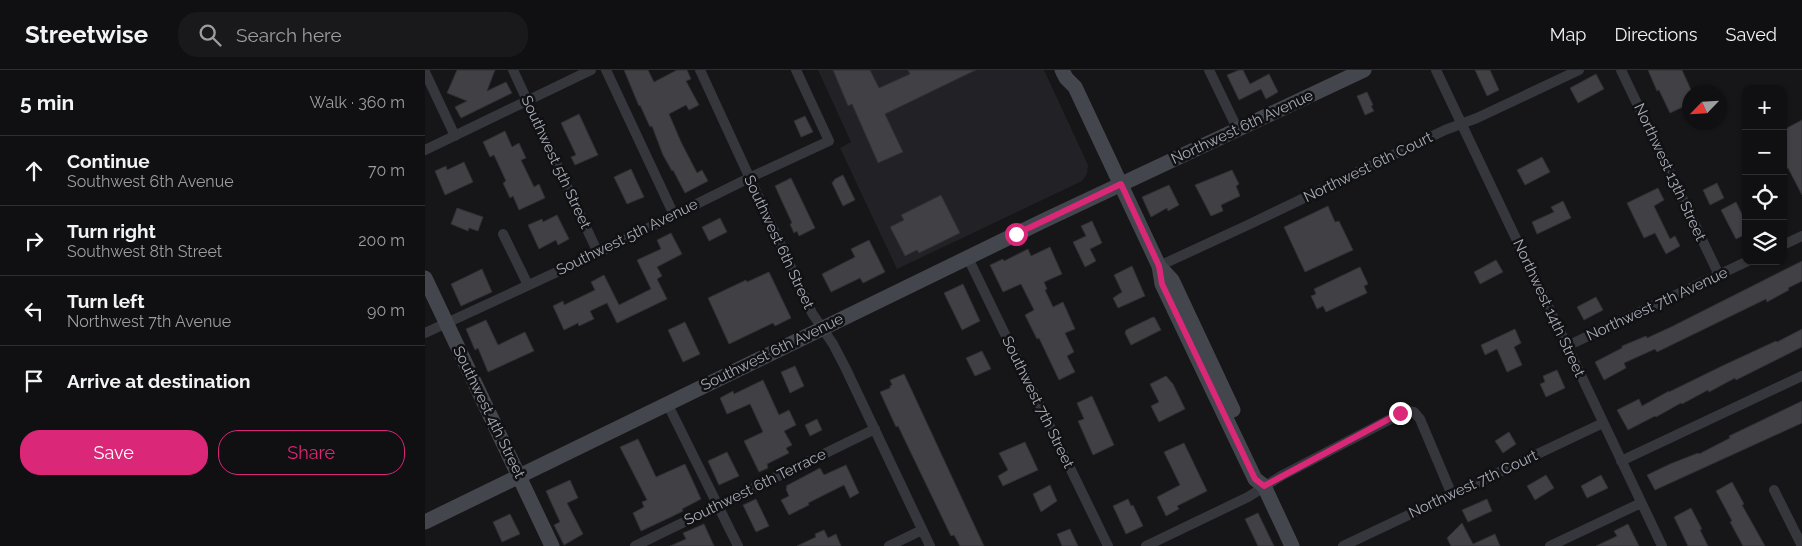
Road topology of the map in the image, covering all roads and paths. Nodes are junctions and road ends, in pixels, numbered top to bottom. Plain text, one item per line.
1 (513, 70) edge
2 (591, 70) edge
3 (606, 70) edge
4 (700, 70) edge
5 (796, 70) edge
6 (1062, 70) edge
7 (1074, 70) edge
8 (1209, 70) edge
9 (1436, 70) edge
10 (1579, 70) edge
11 (1621, 70) edge
12 (425, 72) edge
13 (1354, 72) edge
14 (1075, 87) junction
15 (527, 101) junction
16 (1462, 124) junction
17 (1238, 130) junction
18 (455, 136) junction
19 (425, 150) edge
20 (749, 178) junction
21 (1121, 184) junction
22 (674, 215) junction
23 (503, 234) dead end
24 (1802, 236) edge
25 (1787, 243) edge
26 (598, 253) junction
27 (968, 258) junction
28 (1742, 264) edge
29 (1159, 266) junction
30 (1719, 275) junction
31 (425, 278) edge
32 (528, 285) junction
33 (446, 323) junction
34 (822, 328) junction
35 (425, 333) edge
36 (1567, 346) junction
37 (1802, 376) edge
38 (667, 403) junction
39 (1603, 422) junction
40 (875, 429) junction
41 (1621, 461) junction
42 (519, 476) junction
43 (1264, 486) junction
44 (1774, 490) dead end
45 (1452, 495) junction
46 (1641, 503) junction
47 (719, 504) junction
48 (425, 522) edge
49 (922, 530) junction
50 (553, 546) edge
51 (635, 546) edge
52 (738, 546) edge
53 (889, 546) edge
54 (930, 546) edge
55 (1107, 546) edge
56 (1146, 546) edge
57 (1292, 546) edge
58 (1343, 546) edge
59 (1550, 546) edge
60 (1662, 546) edge
61 (1802, 546) edge

1 - 15 street, Southwest 5th Street
2 - 15 street
3 - 22 street
4 - 20 street, Southwest 6th Street
5 - 20 street, Southwest 5th Avenue
6 - 14 street
7 - 14 street
8 - 17 street
9 - 16 street, Northwest 14th Street
10 - 16 street, Northwest 6th Court
11 - 30 street, Northwest 13th Street
12 - 18 street
13 - 17 street, Northwest 6th Avenue
14 - 21 street
15 - 18 street
15 - 26 street, Southwest 5th Street
16 - 29 street, Northwest 6th Court
16 - 36 street, Northwest 14th Street
17 - 21 street, Northwest 6th Avenue
18 - 19 street
20 - 22 street, Southwest 5th Avenue
20 - 34 street, Southwest 6th Street
21 - 27 street, Southwest 6th Avenue
21 - 29 street
22 - 26 street, Southwest 5th Avenue
23 - 32 street
24 - 25 street
26 - 32 street, Southwest 5th Avenue
27 - 34 street, Southwest 6th Avenue
27 - 55 street, Southwest 7th Street
28 - 30 street, Northwest 7th Avenue
29 - 43 street
30 - 36 street, Northwest 7th Avenue
31 - 33 street, Southwest 4th Street
32 - 33 street, Southwest 5th Avenue
33 - 35 street, Southwest 5th Avenue
33 - 42 street, Southwest 4th Street
34 - 38 street, Southwest 6th Avenue
34 - 40 street, Southwest 6th Street
36 - 39 street, Northwest 14th Street
37 - 41 street
38 - 42 street, Southwest 6th Avenue
38 - 47 street
39 - 41 street, Northwest 14th Street
39 - 45 street, Northwest 7th Court
40 - 47 street, Southwest 6th Terrace
40 - 49 street, Southwest 6th Street
41 - 46 street, Northwest 14th Street
42 - 48 street, Southwest 6th Avenue
42 - 50 street, Southwest 4th Street
43 - 45 street
43 - 56 street
43 - 57 street
44 - 61 street
45 - 58 street, Northwest 7th Court
46 - 59 street
46 - 60 street, Northwest 14th Street
47 - 51 street, Southwest 6th Terrace
47 - 52 street
49 - 53 street
49 - 54 street, Southwest 6th Street

